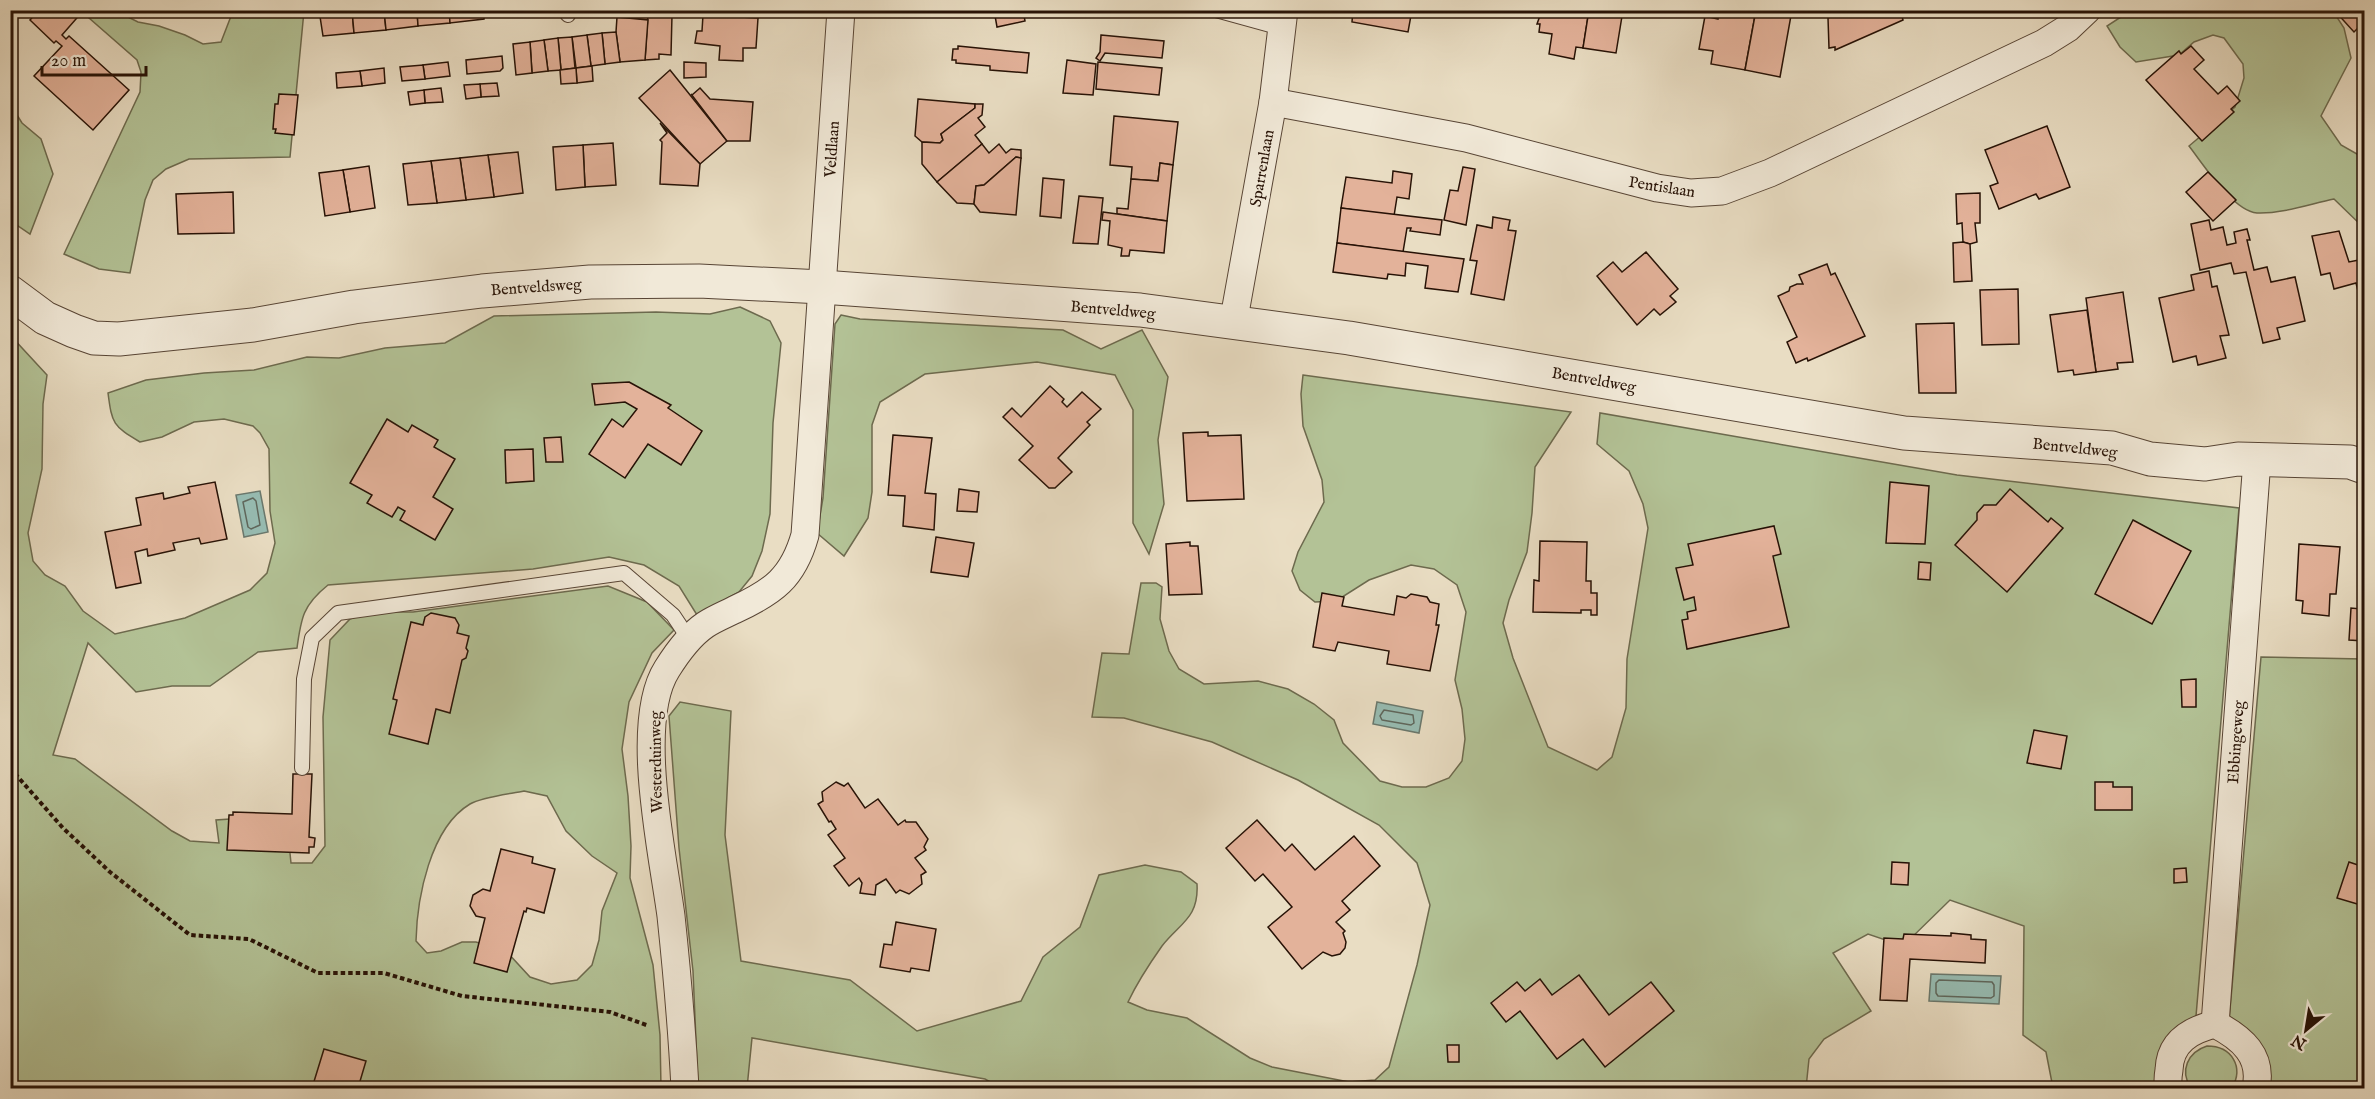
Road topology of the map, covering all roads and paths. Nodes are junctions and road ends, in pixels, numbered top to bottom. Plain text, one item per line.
1 (841, 10) edge
2 (2087, 10) edge
3 (1217, 11) edge
4 (1283, 19) edge
5 (1274, 102) junction
6 (822, 287) junction
7 (10, 292) edge
8 (1233, 324) junction
9 (2257, 460) junction
10 (2364, 467) edge
11 (689, 639) junction
12 (10, 768) edge
13 (302, 768) dead end
14 (2216, 1024) junction
15 (682, 1038) junction
16 (685, 1089) edge
17 (2169, 1089) edge
18 (2256, 1089) edge

1 - 6 street, Veldlaan
2 - 5 street, Pentislaan
3 - 4 lane
4 - 5 street, Sparrenlaan
5 - 8 street, Sparrenlaan
6 - 7 street, Bentveldsweg
6 - 8 street, Bentveldweg
6 - 11 street, Westerduinweg
8 - 9 street, Bentveldweg
9 - 10 street, Bentveldweg
9 - 14 street, Ebbingeweg
11 - 13 lane
11 - 15 street, Westerduinweg
12 - 15 path
14 - 17 street
14 - 18 street
15 - 16 street, Westerduinweg

